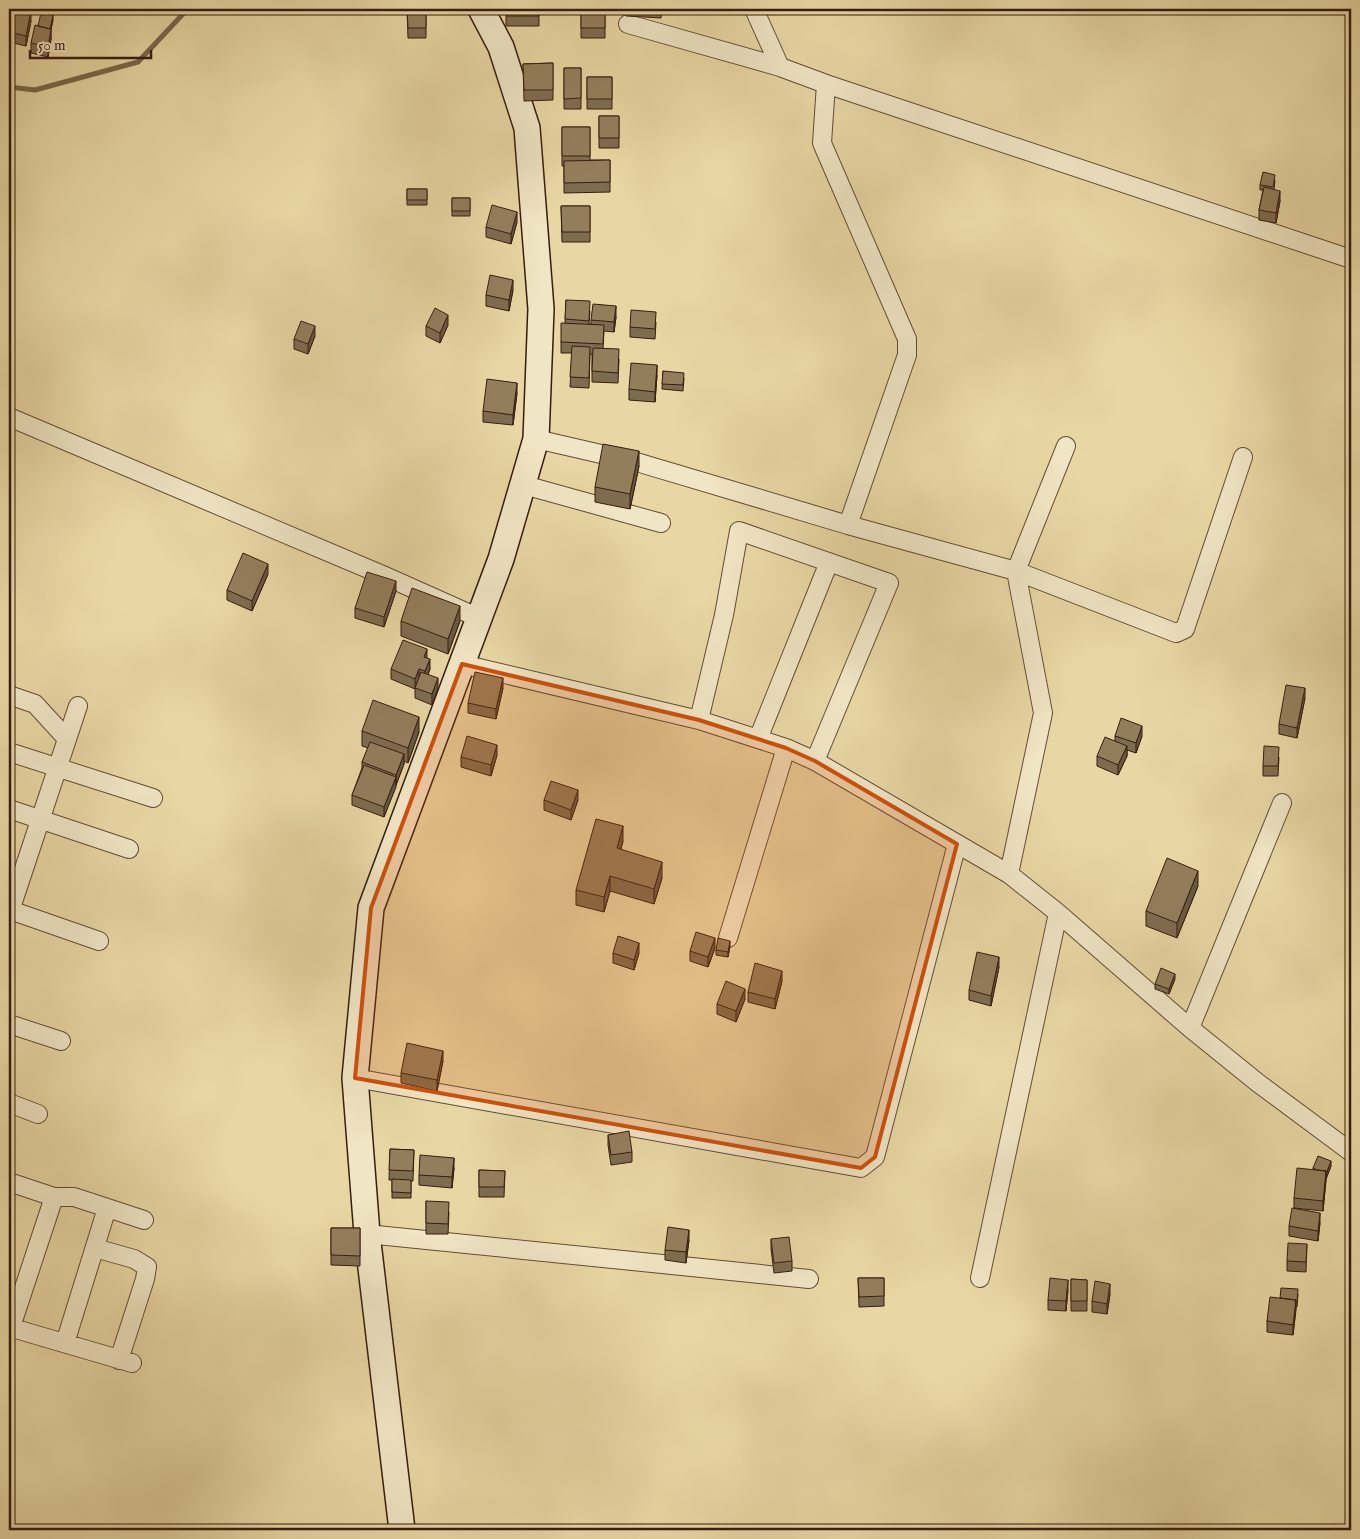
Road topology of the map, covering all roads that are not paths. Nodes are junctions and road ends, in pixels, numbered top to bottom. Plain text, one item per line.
1 (481, 9) edge
2 (754, 9) edge
3 (628, 24) dead end
4 (780, 67) junction
5 (826, 84) junction
6 (1351, 259) edge
7 (9, 417) edge
8 (536, 439) junction
9 (1066, 446) dead end
10 (1244, 458) dead end
11 (524, 485) junction
12 (661, 523) dead end
13 (848, 525) junction
14 (829, 562) junction
15 (1016, 572) junction
16 (479, 618) junction
17 (462, 664) junction
18 (9, 695) edge
19 (78, 706) dead end
20 (699, 720) junction
21 (67, 739) junction
22 (758, 739) junction
23 (786, 748) junction
24 (9, 752) edge
25 (815, 760) junction
26 (58, 767) junction
27 (153, 798) dead end
28 (1282, 803) dead end
29 (9, 809) edge
30 (40, 819) junction
31 (958, 844) junction
32 (129, 849) dead end
33 (1009, 874) junction
34 (9, 912) edge
35 (1058, 913) junction
36 (728, 938) edge
37 (99, 941) dead end
38 (9, 1024) edge
39 (1190, 1028) junction
40 (61, 1041) dead end
41 (355, 1078) junction
42 (9, 1103) edge
43 (38, 1114) dead end
44 (1351, 1152) edge
45 (9, 1182) edge
46 (54, 1197) junction
47 (107, 1208) junction
48 (144, 1220) dead end
49 (367, 1234) junction
50 (95, 1248) junction
51 (980, 1278) dead end
52 (809, 1279) dead end
53 (10, 1327) edge
54 (65, 1343) junction
55 (402, 1530) edge

1 - 8 street
2 - 4 street
3 - 4 street
4 - 5 street
5 - 6 street
5 - 13 street
7 - 16 street
8 - 11 street
8 - 13 street
9 - 15 street
10 - 15 street
11 - 12 street
11 - 16 street
13 - 15 street
14 - 20 street
14 - 22 street
14 - 25 street
15 - 33 street
16 - 17 street
17 - 20 street
17 - 41 street
18 - 21 street
19 - 21 street
20 - 22 street
21 - 26 street
22 - 23 street
23 - 25 street
23 - 36 street
24 - 26 street
25 - 31 street
26 - 27 street
26 - 30 street
28 - 39 street
29 - 30 street
30 - 32 street
30 - 34 street
31 - 33 street
31 - 41 street
33 - 35 street
34 - 37 street
35 - 39 street
35 - 51 street
38 - 40 street
39 - 44 street
41 - 49 street
42 - 43 street
45 - 46 street
46 - 47 street
46 - 53 street
47 - 48 street
47 - 50 street
49 - 52 street
49 - 55 street
50 - 54 street
50 - 54 street
53 - 54 street

